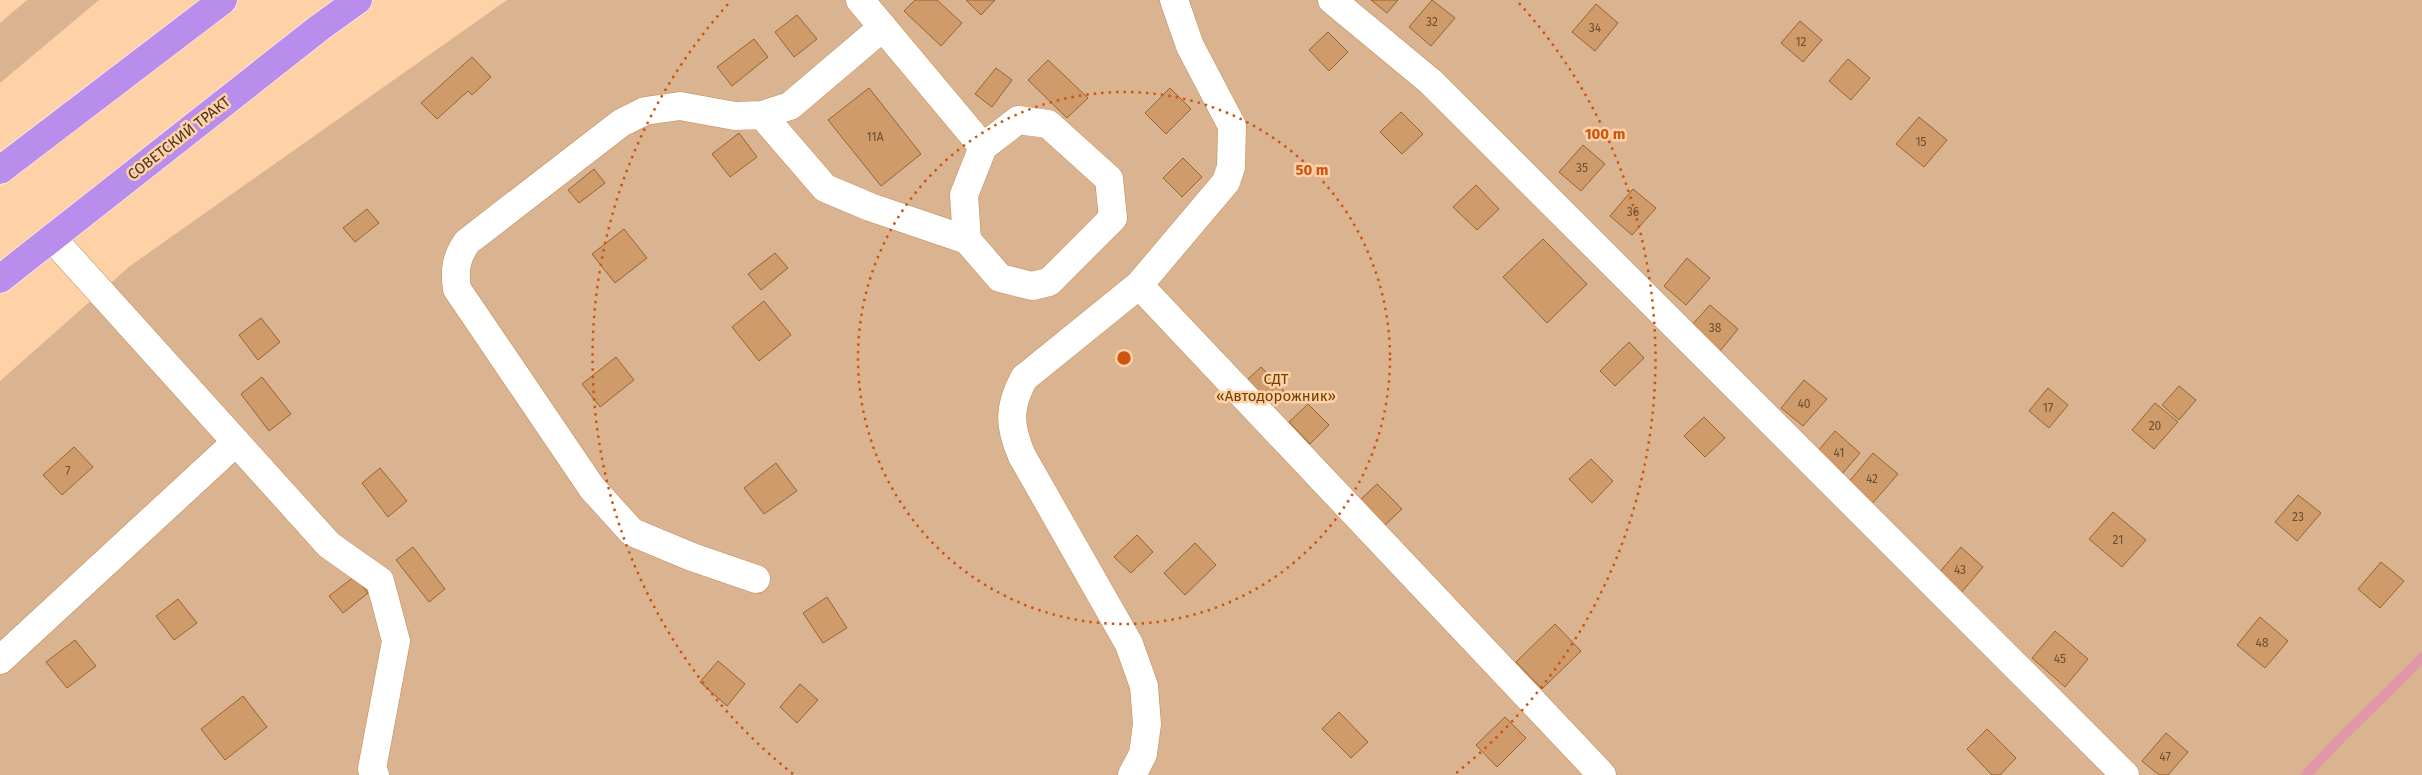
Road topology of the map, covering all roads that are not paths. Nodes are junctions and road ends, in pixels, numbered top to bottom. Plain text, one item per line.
1 (223, 0) edge
2 (358, 0) edge
3 (860, 0) edge
4 (1174, 0) edge
5 (1332, 0) edge
6 (883, 27) junction
7 (762, 115) junction
8 (984, 147) junction
9 (0, 170) edge
10 (52, 238) junction
11 (967, 240) junction
12 (0, 279) edge
13 (1139, 285) junction
14 (234, 443) junction
15 (756, 579) dead end
16 (0, 660) edge
17 (371, 773) edge
18 (1132, 775) edge
19 (1602, 775) edge
20 (2125, 775) edge

1 - 9 highway
2 - 10 highway, СОВЕТСКИЙ ТРАКТ
3 - 6 street
4 - 13 street
5 - 20 street
6 - 7 street
6 - 8 street
7 - 11 street
7 - 15 street
8 - 11 street
8 - 11 street
10 - 12 highway, СОВЕТСКИЙ ТРАКТ
10 - 14 street
13 - 18 street
13 - 19 street
14 - 16 street
14 - 17 street

